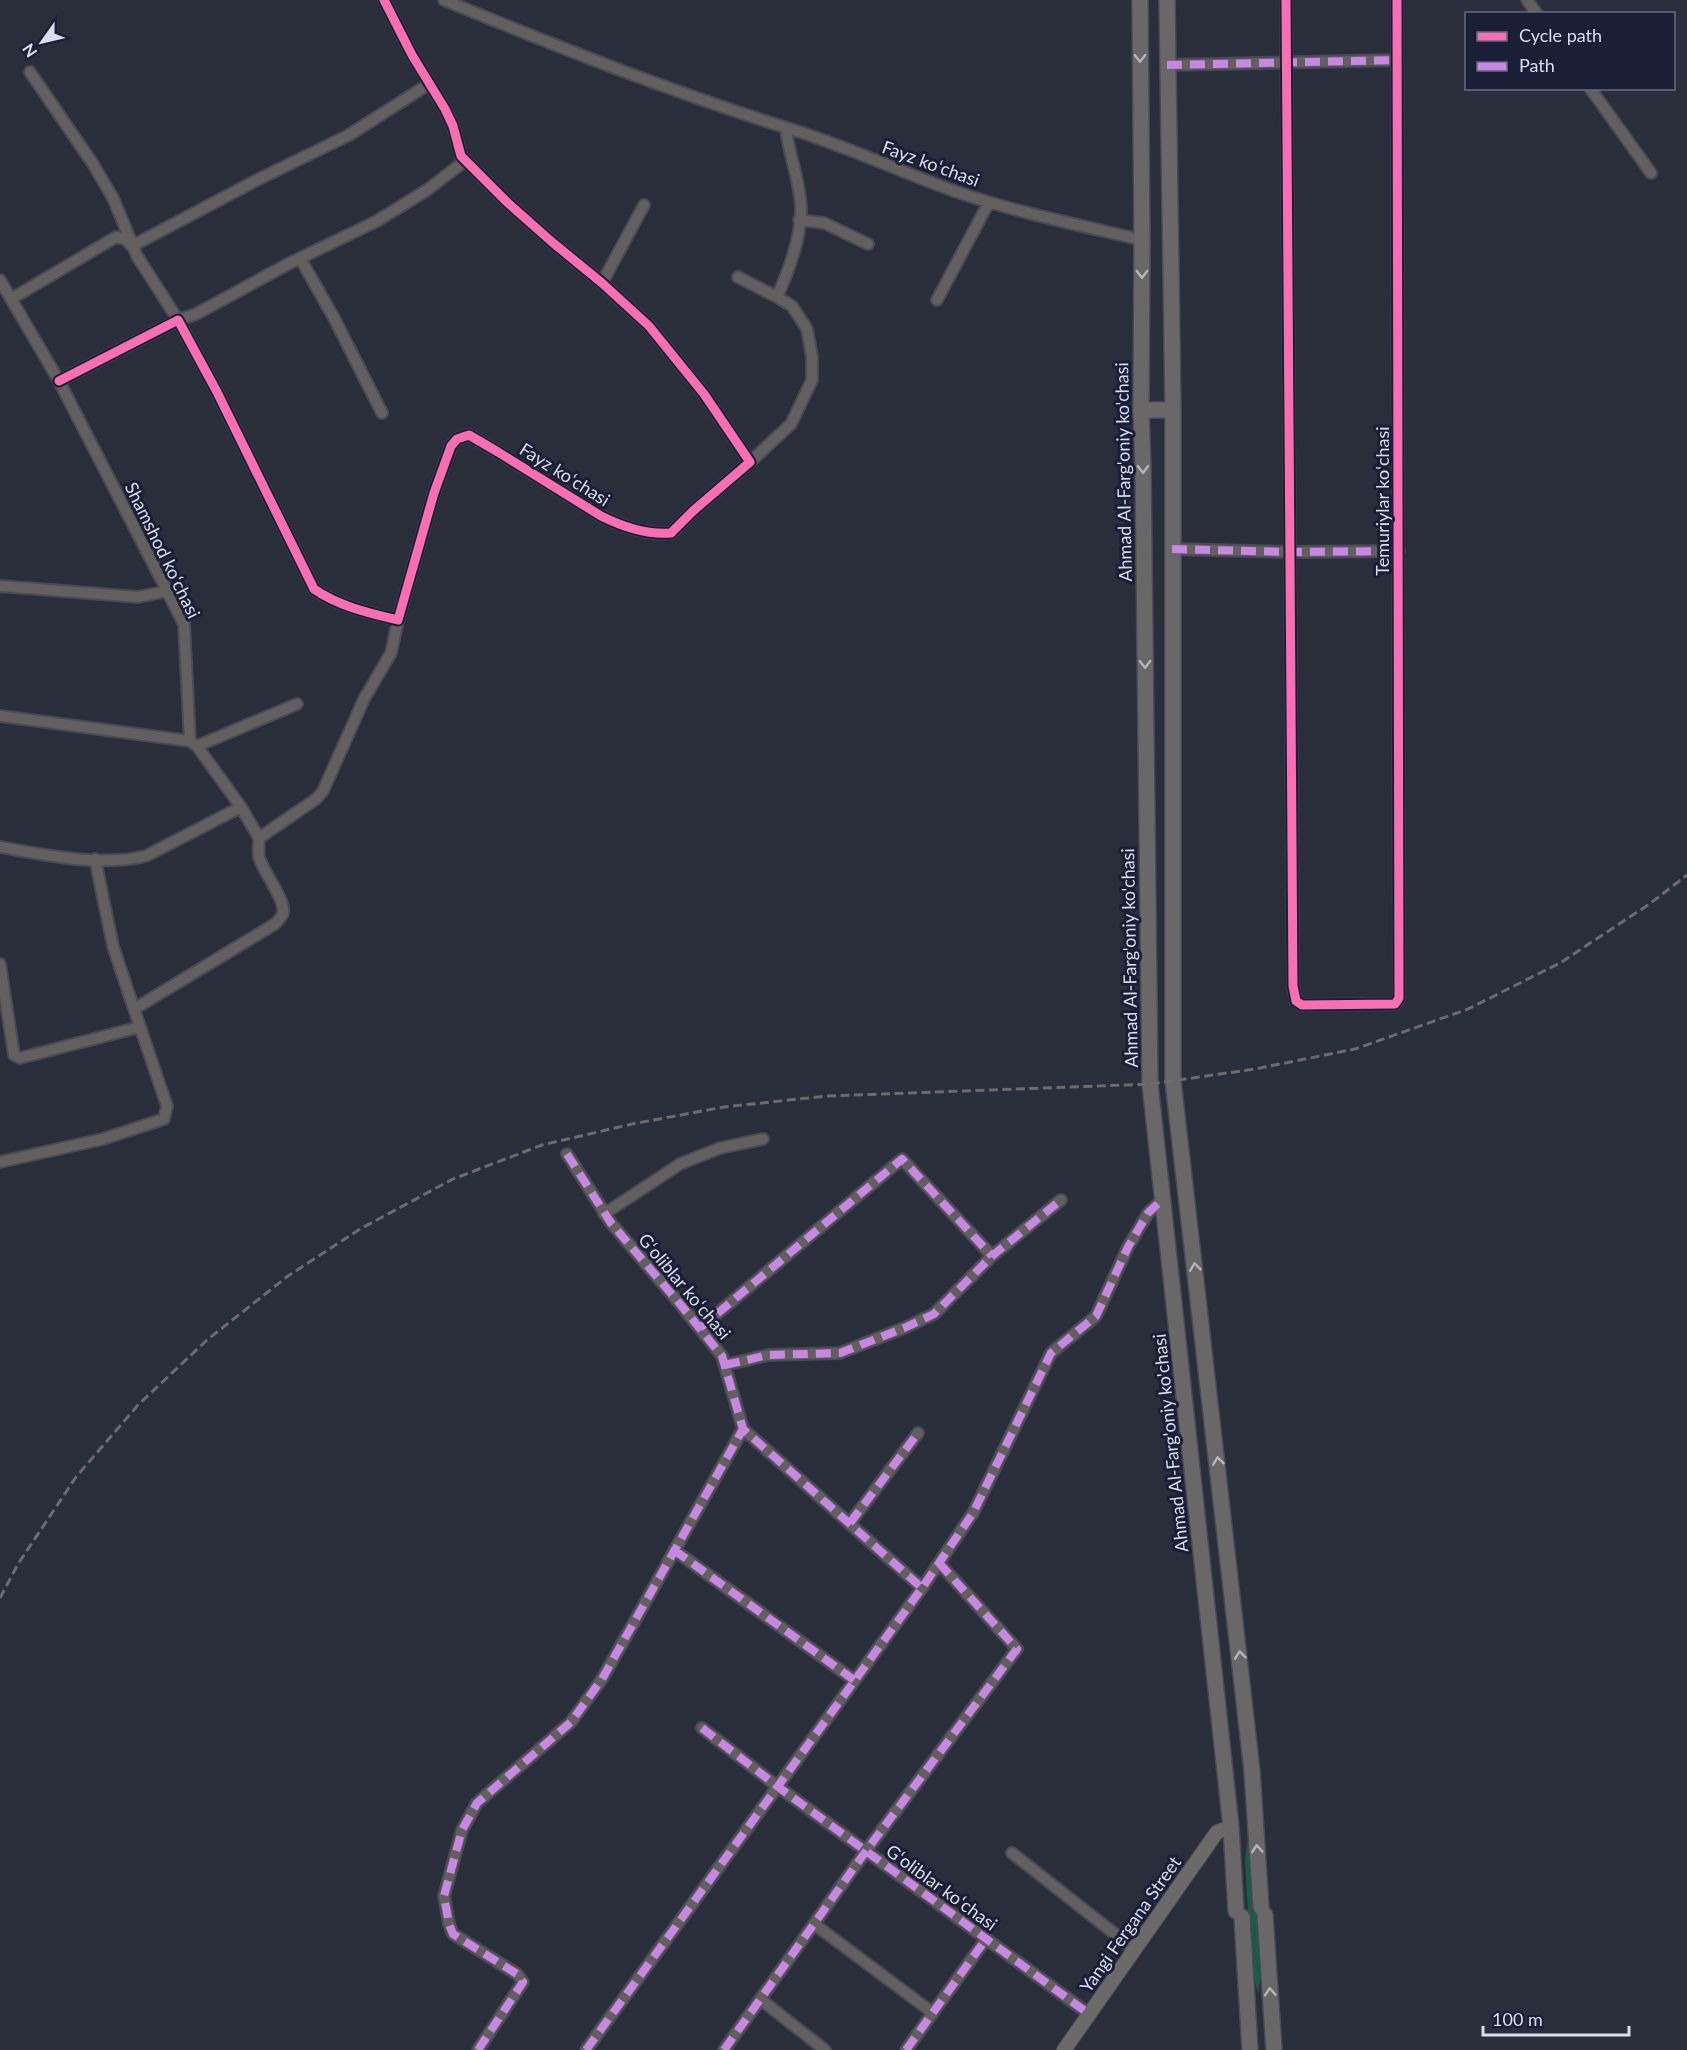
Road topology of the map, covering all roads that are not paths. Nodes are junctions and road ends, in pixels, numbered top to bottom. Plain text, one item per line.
1 (384, 0) edge
2 (444, 0) edge
3 (1140, 0) edge
4 (1167, 0) edge
5 (1286, 0) edge
6 (1397, 0) edge
7 (1396, 60) junction
8 (1287, 62) junction
9 (1167, 65) junction
10 (30, 72) dead end
11 (429, 84) junction
12 (1591, 90) edge
13 (786, 129) junction
14 (461, 156) junction
15 (1651, 173) dead end
16 (989, 202) junction
17 (644, 205) dead end
18 (799, 220) junction
19 (1142, 240) junction
20 (868, 244) dead end
21 (132, 246) junction
22 (300, 258) junction
23 (738, 277) dead end
24 (0, 280) edge
25 (602, 283) junction
26 (777, 297) junction
27 (11, 299) junction
28 (937, 300) dead end
29 (178, 320) junction
30 (59, 381) junction
31 (1141, 410) junction
32 (1173, 410) junction
33 (382, 413) dead end
34 (750, 462) junction
35 (1172, 549) junction
36 (1399, 551) junction
37 (1290, 552) junction
38 (0, 586) edge
39 (167, 591) junction
40 (398, 620) junction
41 (297, 704) dead end
42 (0, 716) edge
43 (193, 743) junction
44 (241, 807) junction
45 (259, 838) junction
46 (0, 847) edge
47 (95, 859) junction
48 (0, 964) edge
49 (134, 1009) junction
50 (140, 1027) junction
51 (763, 1139) dead end
52 (567, 1154) dead end
53 (0, 1162) edge
54 (1163, 1199) junction
55 (1061, 1200) dead end
56 (604, 1214) junction
57 (992, 1256) junction
58 (700, 1328) junction
59 (724, 1365) junction
60 (743, 1429) junction
61 (918, 1433) dead end
62 (850, 1523) junction
63 (1225, 1525) junction
64 (1199, 1530) junction
65 (674, 1550) junction
66 (939, 1563) junction
67 (922, 1588) junction
68 (854, 1680) junction
69 (702, 1728) dead end
70 (777, 1786) junction
71 (1231, 1827) junction
72 (866, 1851) junction
73 (1012, 1853) dead end
74 (814, 1924) junction
75 (986, 1939) junction
76 (1134, 1949) junction
77 (760, 2000) junction
78 (933, 2013) junction
79 (1089, 2014) junction
80 (478, 2050) edge
81 (586, 2050) edge
82 (724, 2050) edge
83 (825, 2050) edge
84 (906, 2050) edge
85 (1064, 2050) edge
86 (1250, 2050) edge
87 (1274, 2050) edge

1 - 11 street
2 - 13 street, Fayz koʻchasi
3 -> 19 highway, Ahmad Al-Farg'oniy ko'chasi
4 - 9 highway
5 - 8 street
6 - 7 street, Temuriylar koʻchasi
7 - 8 street
7 - 36 street, Temuriylar koʻchasi
8 - 9 street
8 - 37 street
9 - 32 highway
10 - 21 street
11 - 14 street
11 - 21 street
12 - 15 street
13 - 16 street, Fayz koʻchasi
13 - 18 street
14 - 22 street
14 - 25 street
16 - 19 street, Fayz koʻchasi
16 - 28 street
17 - 25 street
18 - 20 street
18 - 26 street
19 -> 31 highway, Ahmad Al-Farg'oniy ko'chasi
21 - 27 street
21 - 29 street
22 - 29 street
22 - 33 street
23 - 26 street, Fayz koʻchasi
24 - 27 street, Shamshod koʻchasi
25 - 34 street
26 - 34 street, Fayz koʻchasi
27 - 30 street, Shamshod koʻchasi
29 - 30 street
29 - 40 street
30 - 39 street, Shamshod koʻchasi
31 - 32 highway
31 -> 54 highway, Ahmad Al-Farg'oniy ko'chasi
32 - 35 highway
34 - 40 street, Fayz koʻchasi
35 - 37 street
63 -> 35 highway
36 - 37 street
36 - 37 street, Temuriylar koʻchasi
38 - 39 street
39 - 43 street, Shamshod koʻchasi
40 - 45 street, Fayz koʻchasi
41 - 43 street
42 - 43 street
43 - 44 street
44 - 45 street
44 - 47 street
45 - 49 street
46 - 47 street
47 - 49 street
48 - 50 street
49 - 50 street
50 - 53 street
51 - 56 street
52 - 56 street, Gʻoliblar koʻchasi
54 - 64 highway, Ahmad Al-Farg'oniy ko'chasi
54 - 66 street
55 - 57 street
56 - 58 street, Gʻoliblar koʻchasi
57 - 58 street
57 - 59 street
58 - 59 street, Gʻoliblar koʻchasi
59 - 60 street, Gʻoliblar koʻchasi
60 - 62 street
60 - 65 street
61 - 62 street
62 - 67 street
63 - 64 highway
87 -> 63 highway
64 - 71 highway, Ahmad Al-Farg'oniy ko'chasi
65 - 68 street
65 - 80 street
66 - 67 street
66 - 72 street
67 - 68 street
68 - 70 street
69 - 70 street, Gʻoliblar koʻchasi
70 - 72 street, Gʻoliblar koʻchasi
70 - 81 street
71 - 76 main road, Yangi Fergana Street
71 - 86 highway, Ahmad Al-Farg'oniy ko'chasi
72 - 74 street
72 - 75 street, Gʻoliblar koʻchasi
73 - 76 street
74 - 77 street
74 - 78 street
75 - 78 street
75 - 79 street, Gʻoliblar koʻchasi
76 - 79 main road, Yangi Fergana Street
77 - 82 street
77 - 83 street
78 - 84 street
79 - 85 main road, Yangi Fergana Street

